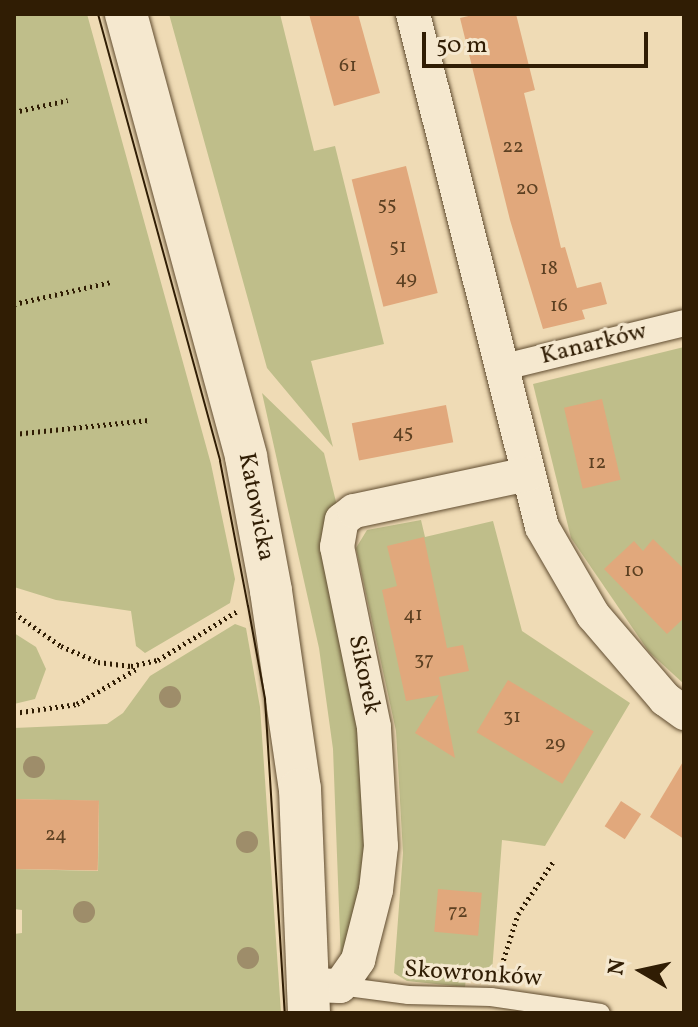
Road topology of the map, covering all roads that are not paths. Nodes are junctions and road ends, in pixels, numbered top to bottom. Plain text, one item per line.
1 (126, 14) edge
2 (413, 14) edge
3 (684, 323) edge
4 (504, 367) junction
5 (528, 474) junction
6 (684, 713) edge
7 (319, 995) edge
8 (601, 1013) edge

1 - 7 street, Katowicka
2 - 4 street
3 - 4 street, Kanarków
4 - 5 street
5 - 6 street
5 - 7 street, Sikorek
7 - 8 lane, Skowronków

